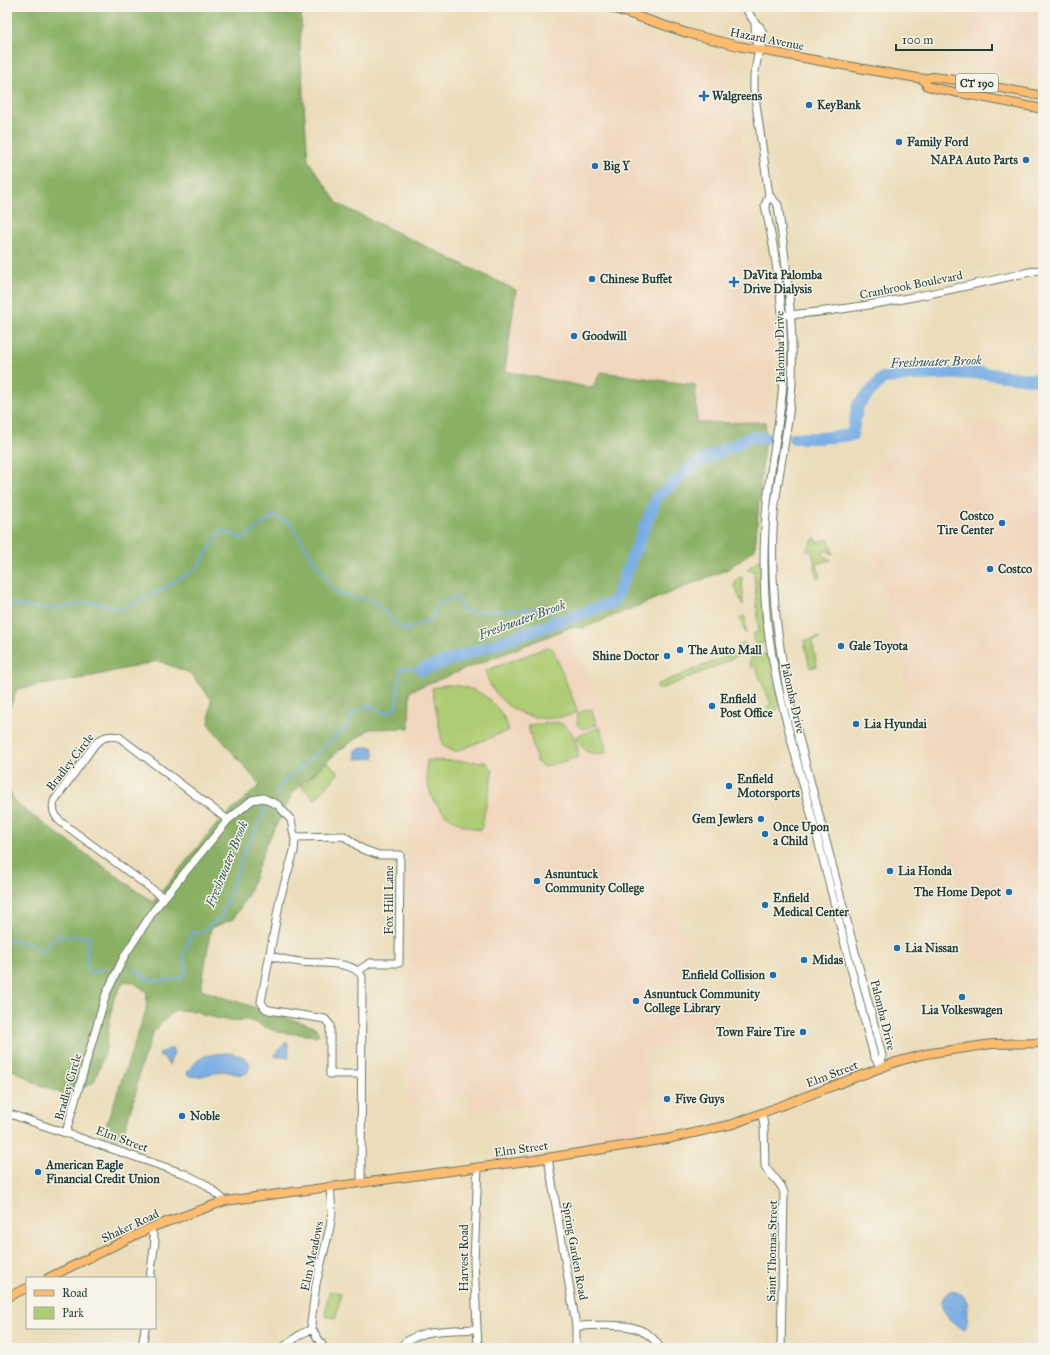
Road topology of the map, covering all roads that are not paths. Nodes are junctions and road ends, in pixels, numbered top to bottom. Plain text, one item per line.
1 (609, 7) edge
2 (746, 7) edge
3 (759, 50) junction
4 (924, 79) junction
5 (1030, 94) junction
6 (1043, 96) edge
7 (1003, 101) junction
8 (1043, 109) edge
9 (769, 195) junction
10 (1043, 269) edge
11 (791, 315) junction
12 (782, 316) junction
13 (781, 404) junction
14 (789, 406) junction
15 (764, 548) junction
16 (773, 548) junction
17 (779, 644) junction
18 (770, 646) junction
19 (808, 771) junction
20 (802, 779) junction
21 (228, 820) junction
22 (295, 837) junction
23 (164, 898) junction
24 (270, 956) junction
25 (358, 970) junction
26 (1043, 1043) edge
27 (881, 1068) junction
28 (361, 1074) junction
29 (7, 1113) edge
30 (762, 1114) junction
31 (66, 1132) junction
32 (548, 1158) junction
33 (478, 1167) junction
34 (361, 1183) junction
35 (330, 1186) junction
36 (224, 1201) junction
37 (150, 1228) junction
38 (50, 1277) edge
39 (150, 1277) edge
40 (26, 1288) edge
41 (7, 1297) edge
42 (576, 1326) junction
43 (144, 1329) edge
44 (312, 1329) junction
45 (476, 1330) junction
46 (142, 1348) edge
47 (282, 1348) edge
48 (324, 1348) edge
49 (399, 1348) edge
50 (478, 1348) edge
51 (576, 1348) edge
52 (660, 1348) edge
53 (781, 1348) edge

1 - 3 main road, Hazard Avenue / CT 190
2 - 3 street, Palomba Drive
3 - 4 main road, Hazard Avenue / CT 190
3 - 9 street, Palomba Drive
4 - 5 main road, Hazard Avenue / CT 190
4 - 7 main road, Hazard Avenue / CT 190
5 - 6 main road, Hazard Avenue / CT 190
5 - 7 main road
7 - 8 main road, Hazard Avenue / CT 190
9 - 11 street, Palomba Drive
9 - 12 street, Palomba Drive
10 - 11 street, Cranbrook Boulevard
11 - 12 street, Cranbrook Boulevard
11 - 14 street, Palomba Drive
12 - 13 street, Palomba Drive
13 - 14 street
13 - 15 street, Palomba Drive
14 - 16 street, Palomba Drive
15 - 16 street
15 - 18 street, Palomba Drive
16 - 17 street, Palomba Drive
17 - 18 street
17 - 19 street, Palomba Drive
18 - 20 street, Palomba Drive
19 - 20 street
19 - 27 street, Palomba Drive
20 - 27 street, Palomba Drive
21 - 22 street, Bradley Circle
21 - 23 street, Bradley Circle
21 - 23 street, Bradley Circle
22 - 24 street
22 - 25 street, Fox Hill Lane
23 - 31 street, Bradley Circle
24 - 25 street
24 - 28 street
25 - 28 street
26 - 27 main road, Elm Street
27 - 30 main road, Elm Street
28 - 34 street
29 - 31 street, Elm Street
30 - 32 main road, Elm Street
30 - 53 street, Saint Thomas Street
31 - 36 street, Elm Street
32 - 33 main road, Elm Street
32 - 42 street, Spring Garden Road
33 - 34 main road, Elm Street
33 - 45 street, Harvest Road
34 - 35 main road, Elm Street
35 - 36 main road, Elm Street
35 - 44 street, Elm Meadows
36 - 37 main road, Shaker Road
37 - 38 main road, Shaker Road
37 - 39 street
40 - 41 main road
42 - 51 street, Spring Garden Road
42 - 52 street
43 - 46 street
44 - 47 street
44 - 48 street
45 - 49 street
45 - 50 street, Harvest Road

